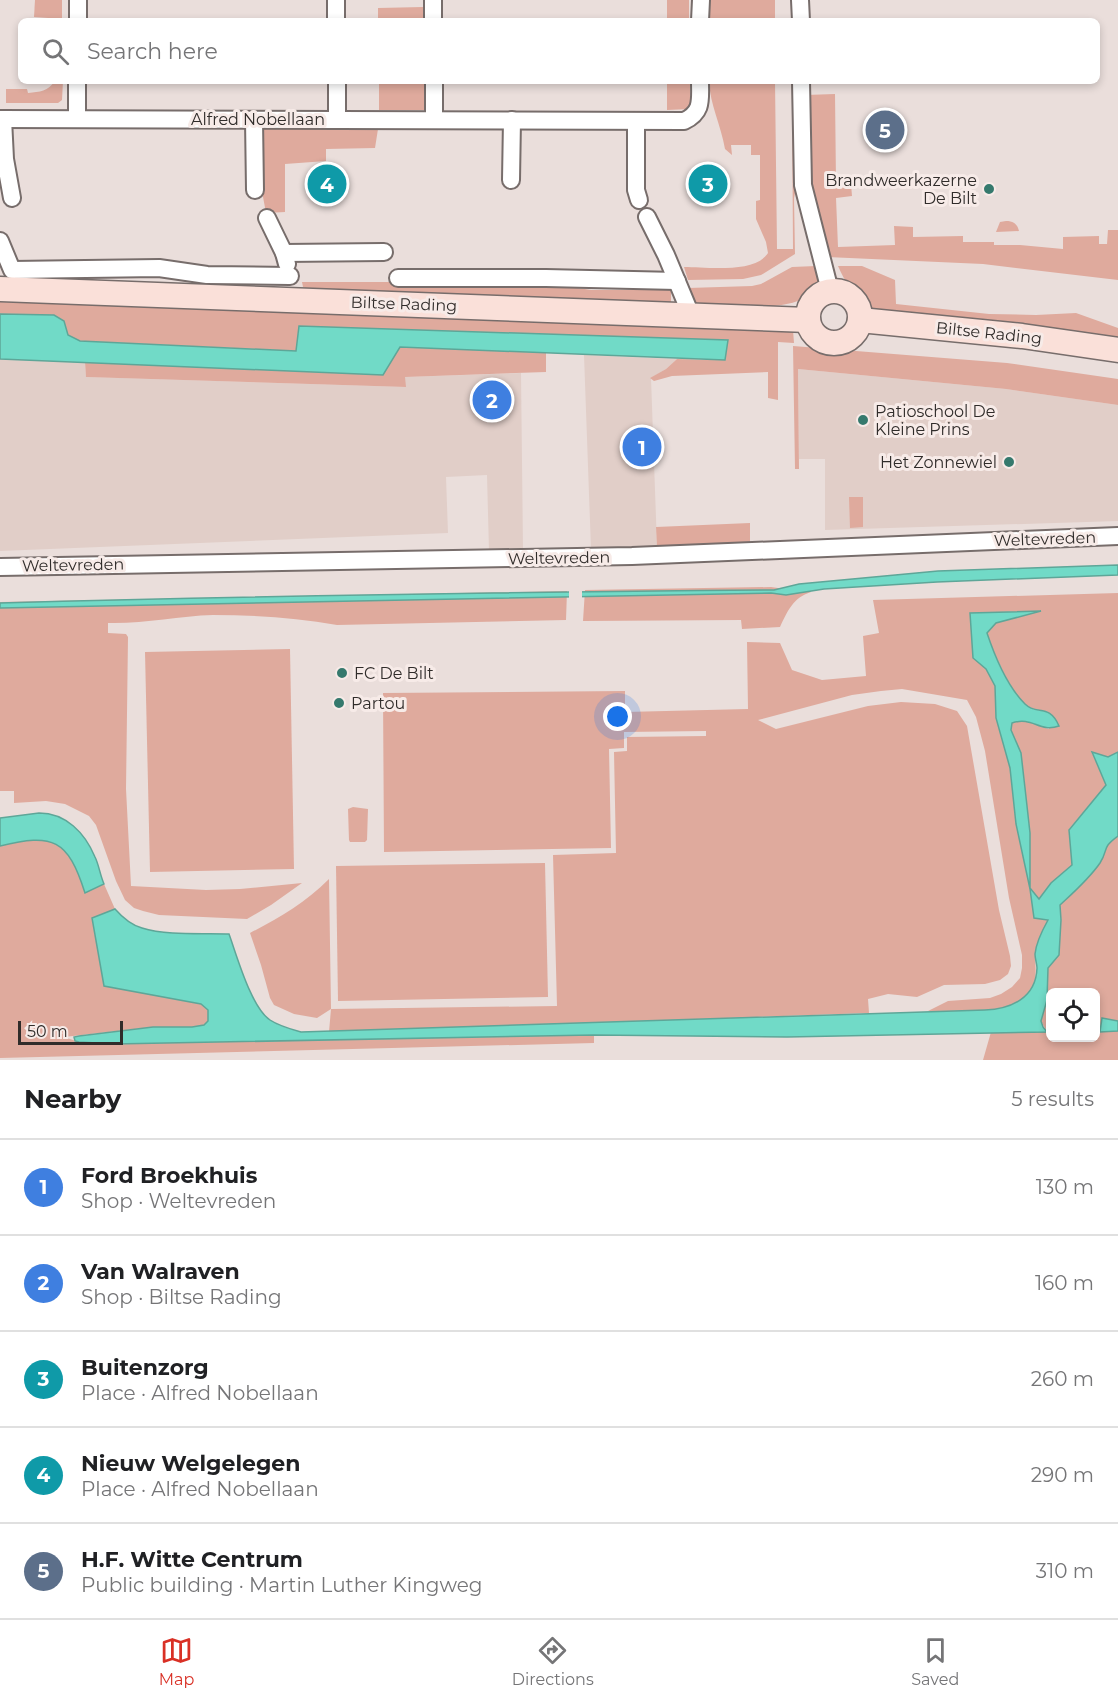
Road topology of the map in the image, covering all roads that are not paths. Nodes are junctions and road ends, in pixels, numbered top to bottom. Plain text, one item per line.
1 (78, 0) edge
2 (336, 0) edge
3 (433, 0) edge
4 (700, 0) edge
5 (801, 0) edge
6 (78, 18) edge
7 (336, 18) edge
8 (434, 18) edge
9 (700, 18) edge
10 (801, 18) edge
11 (77, 84) edge
12 (337, 84) edge
13 (434, 84) edge
14 (700, 84) edge
15 (801, 84) edge
16 (2, 119) edge
17 (77, 119) junction
18 (337, 119) junction
19 (434, 119) junction
20 (254, 120) junction
21 (512, 120) junction
22 (636, 121) junction
23 (2, 159) edge
24 (511, 180) dead end
25 (255, 190) dead end
26 (12, 198) dead end
27 (639, 200) dead end
28 (647, 217) dead end
29 (267, 218) dead end
30 (0, 241) edge
31 (384, 252) dead end
32 (284, 253) junction
33 (398, 278) dead end
34 (677, 281) junction
35 (290, 288) junction
36 (0, 289) edge
37 (826, 292) junction
38 (691, 315) junction
39 (808, 320) junction
40 (860, 320) junction
41 (1118, 350) edge
42 (1118, 536) edge
43 (0, 567) edge

1 - 6 street
2 - 7 street
3 - 8 street
4 - 9 street
5 - 10 street
11 - 17 street
12 - 18 street
13 - 19 street
14 - 22 street, Alfred Nobellaan
15 - 37 street
16 - 17 street, Alfred Nobellaan
16 - 23 street, Alfred Nobellaan
17 - 20 street, Alfred Nobellaan
18 - 19 street, Alfred Nobellaan
18 - 20 street, Alfred Nobellaan
19 - 21 street, Alfred Nobellaan
20 - 25 street
21 - 22 street, Alfred Nobellaan
21 - 24 street
22 - 27 street
23 - 26 street, Alfred Nobellaan
28 - 34 street
29 - 32 street
30 - 35 street
31 - 32 street
32 - 35 street
33 - 34 street
34 - 38 street
35 - 36 main road, Biltse Rading
35 - 38 main road, Biltse Rading
37 - 39 main road
37 - 40 main road
38 - 39 main road, Biltse Rading
39 - 40 main road
40 - 41 main road, Biltse Rading
42 - 43 street, Weltevreden

